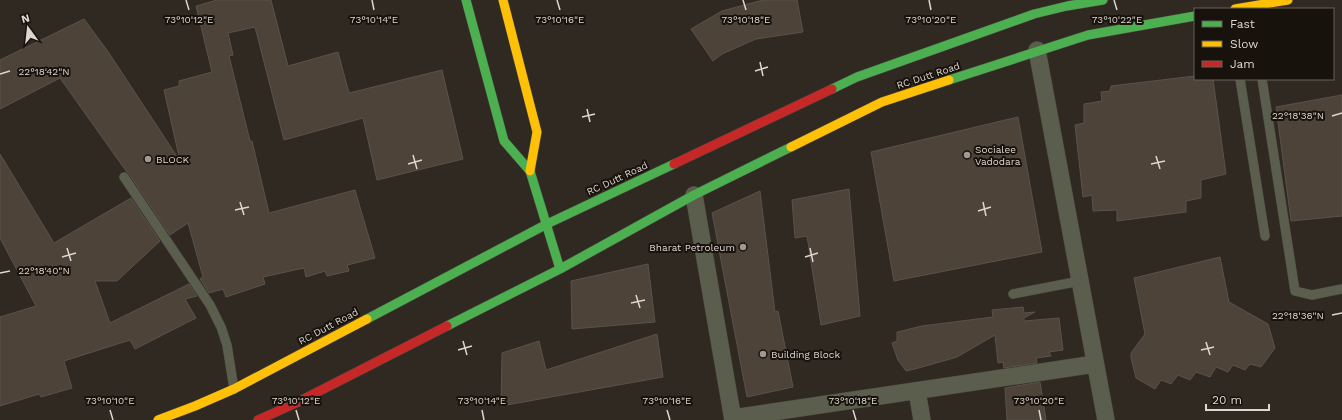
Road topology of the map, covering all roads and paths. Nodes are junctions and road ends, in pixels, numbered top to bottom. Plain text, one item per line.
1 (466, 0) edge
2 (503, 0) edge
3 (1104, 0) edge
4 (1288, 0) edge
5 (1251, 8) edge
6 (1194, 16) edge
7 (1037, 50) junction
8 (1240, 80) edge
9 (1262, 80) edge
10 (530, 171) junction
11 (124, 177) dead end
12 (694, 194) junction
13 (547, 224) junction
14 (1265, 236) dead end
15 (560, 269) junction
16 (1080, 282) junction
17 (1342, 289) edge
18 (1013, 294) dead end
19 (1095, 364) junction
20 (234, 389) junction
21 (917, 391) junction
22 (733, 419) edge
23 (158, 420) edge
24 (258, 420) edge
25 (922, 420) edge
26 (1106, 420) edge

1 - 10 main road
2 - 10 main road
3 - 13 main road, RC Dutt Road
4 - 5 main road
6 - 7 main road, RC Dutt Road
7 - 12 main road, RC Dutt Road
7 - 16 street
8 - 14 lane
9 - 17 lane
10 - 13 main road
11 - 20 lane
12 - 15 main road, RC Dutt Road
12 - 22 street
13 - 15 main road
13 - 20 main road, RC Dutt Road
15 - 24 main road, RC Dutt Road
16 - 18 lane
16 - 19 street
19 - 21 street
19 - 26 street
20 - 23 main road, RC Dutt Road
21 - 22 street
21 - 25 street

